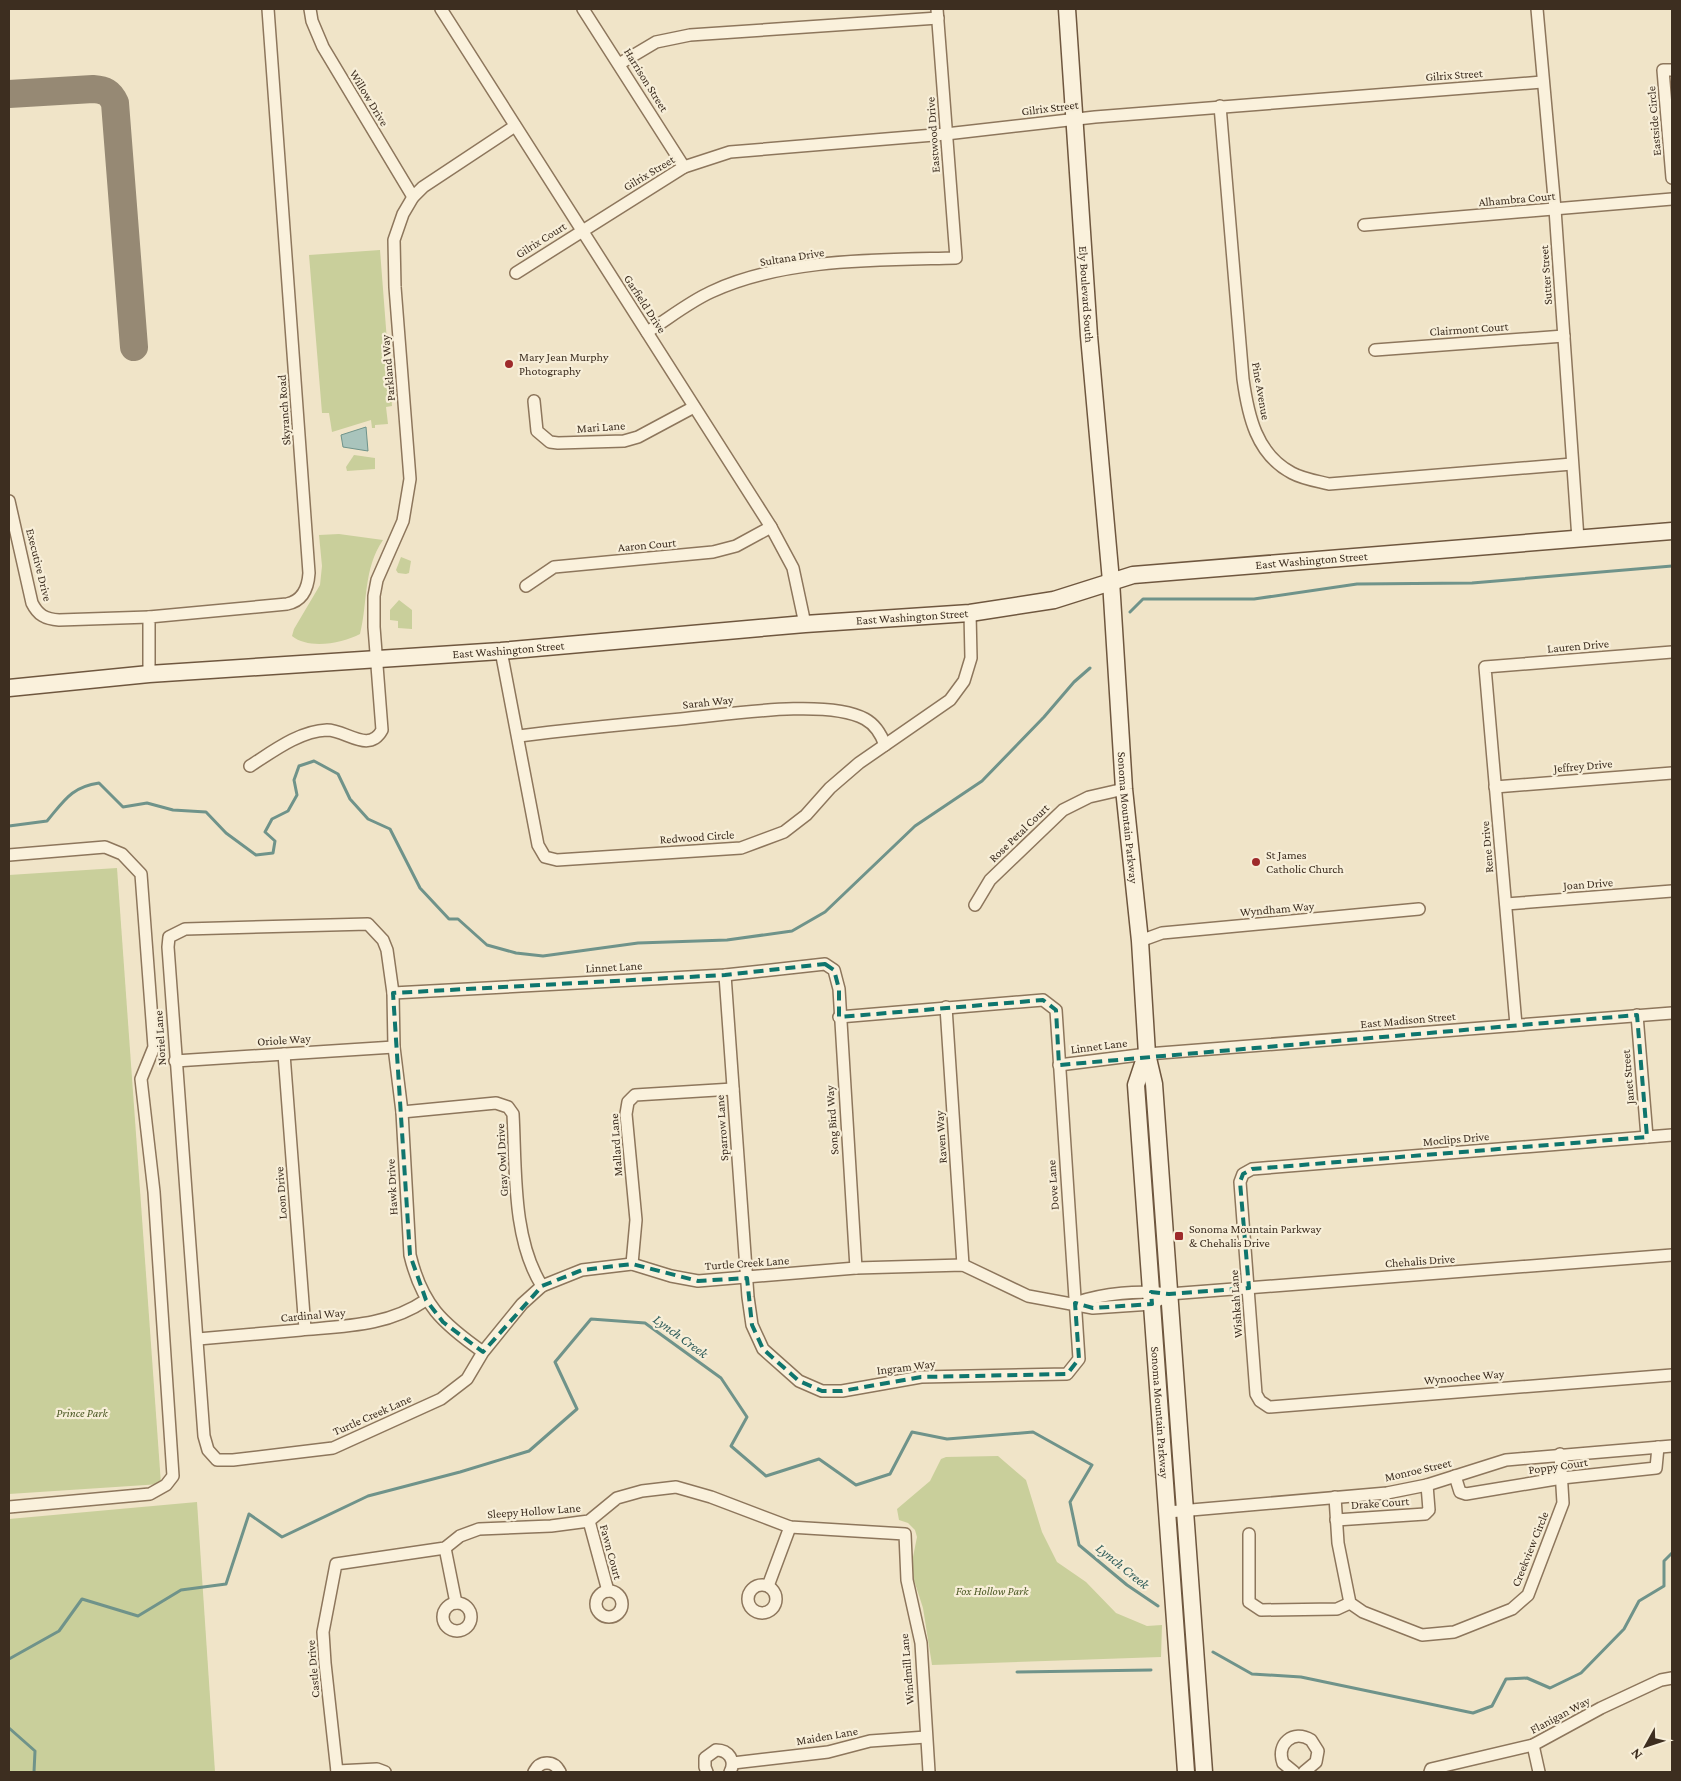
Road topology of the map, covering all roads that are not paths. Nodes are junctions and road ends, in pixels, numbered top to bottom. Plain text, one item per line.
1 (268, 9) edge
2 (310, 9) edge
3 (441, 9) edge
4 (583, 9) edge
5 (1067, 9) edge
6 (1537, 9) edge
7 (937, 13) edge
8 (620, 64) junction
9 (1672, 70) edge
10 (1542, 82) junction
11 (1220, 106) junction
12 (1075, 119) junction
13 (516, 126) junction
14 (946, 134) junction
15 (684, 167) junction
16 (1672, 178) edge
17 (413, 198) junction
18 (1672, 200) edge
19 (1555, 209) junction
20 (1364, 225) dead end
21 (582, 231) junction
22 (956, 258) joint
23 (516, 273) dead end
24 (647, 332) junction
25 (1564, 336) junction
26 (1375, 350) dead end
27 (534, 401) dead end
28 (694, 407) junction
29 (1572, 464) junction
30 (9, 501) edge
31 (771, 527) junction
32 (1672, 531) edge
33 (1578, 539) junction
34 (1111, 581) junction
35 (526, 586) dead end
36 (970, 613) junction
37 (149, 617) junction
38 (805, 624) junction
39 (501, 651) junction
40 (1672, 652) edge
41 (377, 660) junction
42 (1485, 667) joint
43 (148, 674) junction
44 (9, 688) edge
45 (519, 736) junction
46 (886, 745) junction
47 (250, 766) dead end
48 (1672, 773) edge
49 (1496, 787) junction
50 (1124, 790) junction
51 (9, 855) edge
52 (1672, 891) edge
53 (1506, 904) junction
54 (975, 905) dead end
55 (1419, 910) dead end
56 (368, 924) joint
57 (1140, 941) junction
58 (834, 970) joint
59 (725, 975) junction
60 (393, 993) junction
61 (946, 1007) junction
62 (1672, 1013) edge
63 (839, 1016) junction
64 (1637, 1016) junction
65 (1516, 1025) junction
66 (394, 1047) junction
67 (284, 1054) junction
68 (1147, 1054) junction
69 (176, 1061) junction
70 (1059, 1065) junction
71 (734, 1088) junction
72 (402, 1112) junction
73 (1672, 1135) edge
74 (1647, 1137) junction
75 (1243, 1174) joint
76 (1672, 1255) edge
77 (632, 1264) junction
78 (963, 1265) junction
79 (856, 1268) junction
80 (747, 1278) junction
81 (542, 1286) junction
82 (1249, 1288) junction
83 (1169, 1294) junction
84 (1152, 1298) junction
85 (426, 1300) junction
86 (1075, 1303) junction
87 (305, 1329) junction
88 (198, 1339) junction
89 (483, 1352) junction
90 (1672, 1374) edge
91 (1260, 1401) joint
92 (1672, 1446) edge
93 (1658, 1447) junction
94 (1560, 1454) junction
95 (1455, 1476) junction
96 (1562, 1478) junction
97 (1427, 1485) junction
98 (1335, 1497) junction
99 (9, 1507) edge
100 (1185, 1511) junction
101 (1168, 1512) junction
102 (1336, 1520) junction
103 (588, 1521) junction
104 (790, 1528) junction
105 (905, 1534) joint
106 (1249, 1534) dead end
107 (444, 1548) junction
108 (336, 1564) joint
109 (768, 1586) dead end
110 (608, 1591) dead end
111 (456, 1603) dead end
112 (1350, 1603) junction
113 (1672, 1678) edge
114 (926, 1737) junction
115 (1533, 1746) junction
116 (731, 1767) edge
117 (337, 1771) edge
118 (385, 1772) edge
119 (534, 1772) edge
120 (560, 1772) edge
121 (707, 1772) edge
122 (929, 1772) edge
123 (1186, 1772) edge
124 (1204, 1772) edge
125 (1293, 1772) edge
126 (1304, 1772) edge
127 (1430, 1772) edge
128 (1539, 1772) edge

1 - 37 street, Skyranch Road
2 - 17 street, Willow Drive
3 - 13 street, Garfield Drive
4 - 8 street, Harrison Street
5 - 12 main road, Ely Boulevard South
6 - 10 street, Sutter Street
7 - 8 street
7 - 14 street, Eastwood Drive
8 - 15 street, Harrison Street
9 - 16 street, Eastside Circle
10 - 11 street, Gilrix Street
10 - 19 street, Sutter Street
11 - 12 street, Gilrix Street
11 - 29 street, Pine Avenue
12 - 14 street, Gilrix Street
12 - 34 main road, Ely Boulevard South
13 - 17 street, Parkland Way
13 - 21 street, Garfield Drive
14 - 15 street, Gilrix Street
14 - 22 street, Eastwood Drive
15 - 21 street, Gilrix Street
17 - 41 street, Parkland Way
18 - 19 street, Alhambra Court
19 - 20 street, Alhambra Court
19 - 25 street, Sutter Street
21 - 23 street, Gilrix Court
21 - 24 street, Garfield Drive
22 - 24 street, Sultana Drive
24 - 28 street, Garfield Drive
25 - 26 street, Clairmont Court
25 - 29 street, Sutter Street
27 - 28 street, Mari Lane
28 - 31 street, Garfield Drive
29 - 33 street, Sutter Street
30 - 37 street, Executive Drive
31 - 35 street, Aaron Court
31 - 38 street, Garfield Drive
32 - 33 main road, East Washington Street
33 - 34 main road, East Washington Street
34 - 36 main road, East Washington Street
34 - 50 main road, Sonoma Mountain Parkway
36 - 38 main road, East Washington Street
36 - 46 street, Redwood Circle
37 - 43 street
38 - 39 main road, East Washington Street
39 - 41 main road, East Washington Street
39 - 45 street, Redwood Circle
40 - 42 street, Lauren Drive
41 - 43 main road, East Washington Street
41 - 47 street, Parkland Way
42 - 49 street, Rene Drive
43 - 44 main road, East Washington Street
45 - 46 street, Sarah Way
45 - 46 street, Redwood Circle
48 - 49 street, Jeffrey Drive
49 - 53 street, Rene Drive
50 - 54 street, Rose Petal Court
50 - 57 main road, Sonoma Mountain Parkway
51 - 99 street
52 - 53 street, Joan Drive
53 - 65 street, Rene Drive
55 - 57 street, Wyndham Way
56 - 60 street, Hawk Drive
56 - 69 street, Noriel Lane
57 - 68 main road, Sonoma Mountain Parkway
58 - 59 street, Linnet Lane
58 - 63 street, Song Bird Way
59 - 60 street, Linnet Lane
59 - 71 street, Sparrow Lane
60 - 66 street, Hawk Drive
61 - 63 street, Linnet Lane
61 - 70 street, Linnet Lane
61 - 78 street, Raven Way
62 - 64 street, East Madison Street
63 - 79 street, Song Bird Way
64 - 65 street, East Madison Street
64 - 74 street, Janet Street
65 - 68 street, East Madison Street
66 - 67 street, Oriole Way
66 - 72 street, Hawk Drive
67 - 69 street, Oriole Way
67 - 87 street, Loon Drive
68 - 70 street, Linnet Lane
68 - 83 main road, Sonoma Mountain Parkway
68 - 84 main road, Sonoma Mountain Parkway
69 - 88 street, Noriel Lane
70 - 86 street, Dove Lane
71 - 77 street, Mallard Lane
71 - 80 street, Sparrow Lane
72 - 81 street, Gray Owl Drive
72 - 85 street, Hawk Drive
73 - 74 street, Moclips Drive
74 - 75 street, Moclips Drive
75 - 82 street, Wishkah Lane
76 - 82 street, Chehalis Drive
77 - 80 street, Turtle Creek Lane
77 - 81 street, Turtle Creek Lane
78 - 79 street, Turtle Creek Lane
78 - 86 street, Turtle Creek Lane
79 - 80 street, Turtle Creek Lane
80 - 86 street, Ingram Way
81 - 89 street, Turtle Creek Lane
82 - 83 street, Chehalis Drive
82 - 91 street, Wishkah Lane
83 - 84 street, Turtle Creek Lane
83 - 100 main road, Sonoma Mountain Parkway
84 - 86 street, Turtle Creek Lane
84 - 101 main road, Sonoma Mountain Parkway
85 - 87 street, Cardinal Way
85 - 89 street, Hawk Drive
87 - 88 street, Cardinal Way
88 - 89 street, Turtle Creek Lane
90 - 91 street, Wynoochee Way
92 - 93 street, Monroe Street
93 - 94 street, Monroe Street
93 - 96 street, Poppy Court
94 - 95 street, Monroe Street
94 - 96 street, Creekview Circle
95 - 96 street, Poppy Court
95 - 97 street, Monroe Street
96 - 112 street, Creekview Circle
97 - 98 street, Monroe Street
97 - 102 street, Drake Court
98 - 100 street, Monroe Street
98 - 102 street
100 - 101 street, Monroe Street
100 - 124 main road, Sonoma Mountain Parkway
101 - 123 main road, Sonoma Mountain Parkway
102 - 112 street
103 - 104 street, Sleepy Hollow Lane
103 - 107 street, Sleepy Hollow Lane
103 - 110 street, Fawn Court
104 - 105 street, Sleepy Hollow Lane
104 - 109 street
105 - 114 street, Windmill Lane
106 - 112 street
107 - 108 street, Sleepy Hollow Lane
107 - 111 street
108 - 117 street, Castle Drive
113 - 115 street, Flanigan Way
114 - 116 street, Maiden Lane
114 - 122 street, Windmill Lane
115 - 127 street, Flanigan Way
115 - 128 street
116 - 121 street, Maiden Lane
117 - 118 street
119 - 120 street
125 - 126 street

